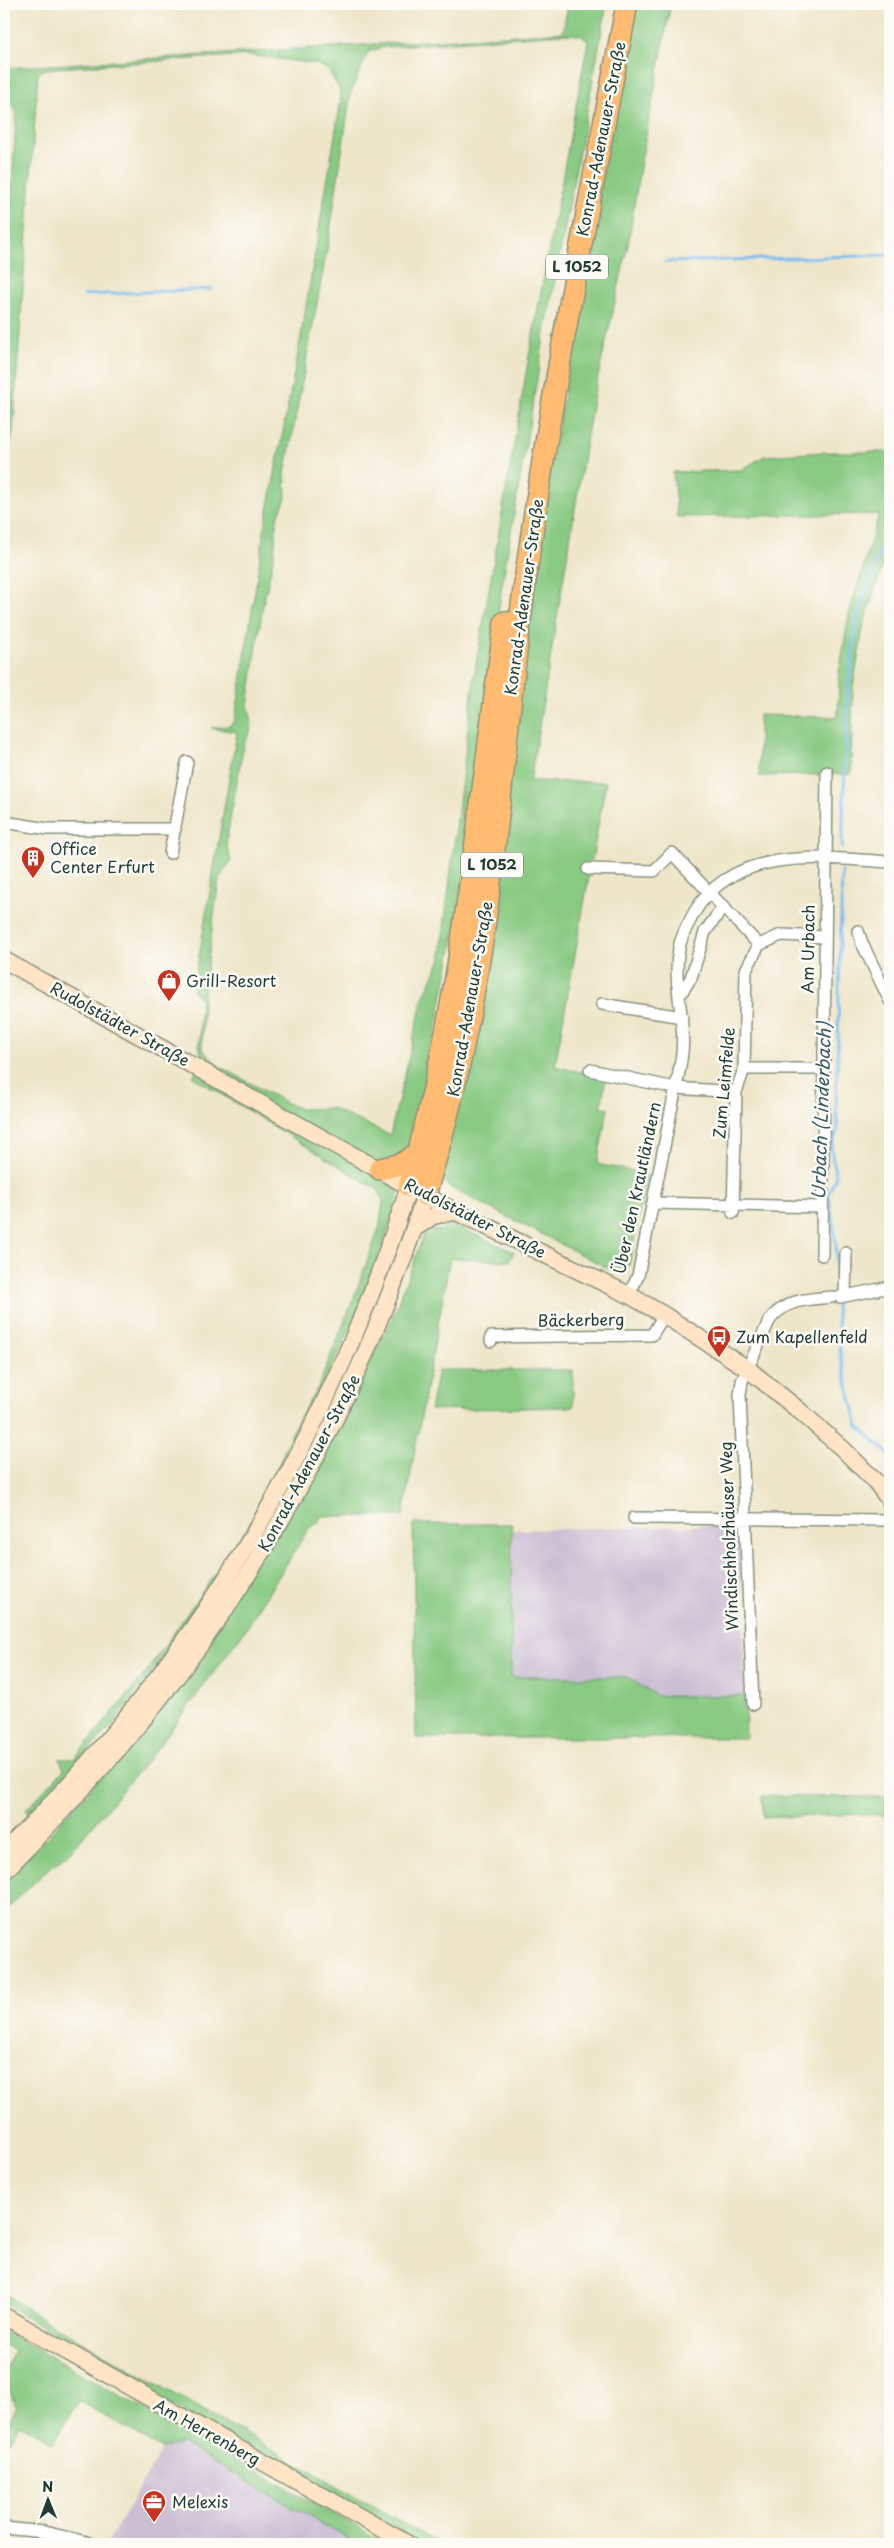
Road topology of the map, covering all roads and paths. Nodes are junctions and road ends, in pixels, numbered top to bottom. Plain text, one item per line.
1 (613, 4) edge
2 (627, 4) edge
3 (187, 762) dead end
4 (827, 772) dead end
5 (4, 822) edge
6 (175, 829) junction
7 (170, 853) dead end
8 (826, 859) junction
9 (890, 862) edge
10 (588, 869) dead end
11 (710, 892) junction
12 (724, 906) junction
13 (858, 931) dead end
14 (825, 937) junction
15 (759, 945) junction
16 (4, 960) edge
17 (679, 996) junction
18 (890, 1001) edge
19 (602, 1004) dead end
20 (682, 1017) junction
21 (744, 1069) junction
22 (823, 1069) junction
23 (590, 1070) dead end
24 (675, 1088) junction
25 (736, 1092) junction
26 (418, 1152) junction
27 (380, 1169) junction
28 (417, 1191) junction
29 (653, 1203) junction
30 (822, 1207) junction
31 (733, 1209) junction
32 (455, 1212) junction
33 (414, 1229) junction
34 (846, 1253) dead end
35 (822, 1255) dead end
36 (890, 1288) edge
37 (629, 1295) junction
38 (839, 1297) junction
39 (664, 1315) junction
40 (491, 1341) dead end
41 (748, 1369) junction
42 (890, 1502) edge
43 (634, 1518) dead end
44 (745, 1520) junction
45 (890, 1520) edge
46 (752, 1704) dead end
47 (4, 1852) edge
48 (4, 1872) edge
49 (5, 2316) edge
50 (4, 2528) edge
51 (95, 2544) edge
52 (408, 2544) edge

1 - 26 highway, Konrad-Adenauer-Straße / L 1052
2 - 28 highway, Konrad-Adenauer-Straße / L 1052
3 - 6 street
4 - 8 street, Am Urbach
5 - 6 street
6 - 7 street
8 - 9 street, Über den Krautländern
8 - 11 street, Über den Krautländern
8 - 14 street, Am Urbach
10 - 11 street
11 - 12 street
11 - 17 street, Über den Krautländern
12 - 15 street
12 - 17 street
13 - 18 street
14 - 15 street
14 - 22 street, Am Urbach
15 - 21 street, Zum Leimfelde
16 - 27 main road, Rudolstädter Straße
17 - 20 street, Über den Krautländern
19 - 20 street
20 - 24 street, Über den Krautländern
21 - 22 street
21 - 25 street, Zum Leimfelde
22 - 30 street, Am Urbach
23 - 24 street, Über den Krautländern
24 - 25 street
24 - 29 street, Über den Krautländern
25 - 31 street, Zum Leimfelde
26 - 27 highway
26 - 28 highway, Konrad-Adenauer-Straße / L 1052
27 - 28 main road, Rudolstädter Straße
28 - 32 main road, Rudolstädter Straße
28 - 33 main road, Konrad-Adenauer-Straße / L 1052
28 - 47 main road, Konrad-Adenauer-Straße / L 1052
29 - 31 street
29 - 37 street, Über den Krautländern
30 - 31 street
30 - 35 street, Am Urbach
32 - 33 main road
32 - 37 main road, Rudolstädter Straße
33 - 48 main road, Konrad-Adenauer-Straße / L 1052
34 - 38 street
36 - 38 street, Windischholzhäuser Weg
37 - 39 main road, Rudolstädter Straße
38 - 41 street, Windischholzhäuser Weg
39 - 40 street, Bäckerberg
39 - 41 main road, Rudolstädter Straße
41 - 42 main road, Rudolstädter Straße
41 - 44 street, Windischholzhäuser Weg
43 - 44 street
44 - 45 street
44 - 46 street, Windischholzhäuser Weg
49 - 52 main road, Am Herrenberg
50 - 51 street

